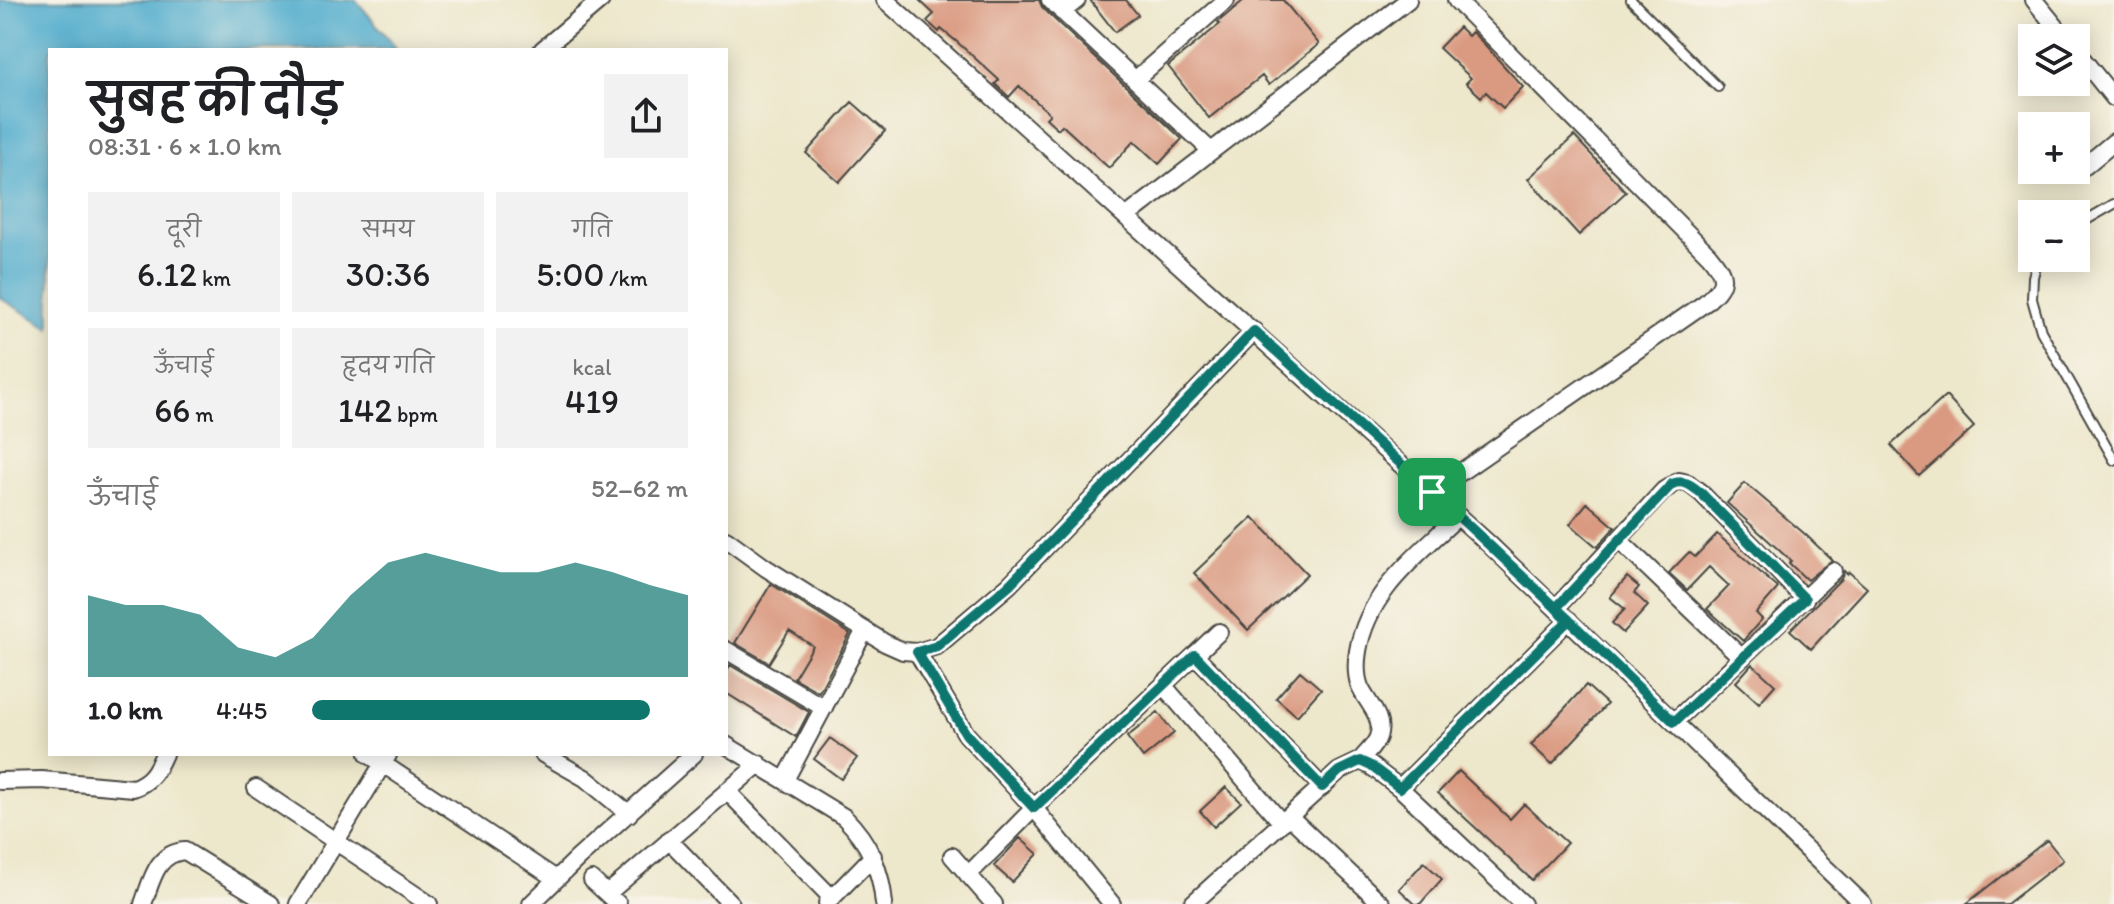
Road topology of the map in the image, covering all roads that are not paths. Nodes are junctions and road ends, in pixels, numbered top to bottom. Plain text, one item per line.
1 (601, 0) edge
2 (885, 0) edge
3 (1077, 0) edge
4 (1226, 0) edge
5 (1408, 0) edge
6 (1456, 0) edge
7 (1631, 0) edge
8 (2034, 0) edge
9 (1056, 6) edge
10 (2054, 24) edge
11 (544, 48) edge
12 (2090, 68) edge
13 (1136, 79) junction
14 (1718, 87) dead end
15 (2114, 98) edge
16 (2114, 142) edge
17 (1211, 151) junction
18 (2090, 162) edge
19 (2114, 204) edge
20 (1127, 216) junction
21 (2090, 218) edge
22 (2034, 272) edge
23 (1254, 331) junction
24 (2114, 460) edge
25 (1432, 492) junction
26 (1458, 516) junction
27 (728, 540) edge
28 (1619, 540) junction
29 (1833, 571) dead end
30 (1805, 599) junction
31 (1562, 614) junction
32 (865, 630) junction
33 (1219, 632) dead end
34 (728, 651) edge
35 (917, 652) junction
36 (1195, 655) junction
37 (1742, 658) junction
38 (1163, 685) junction
39 (824, 708) junction
40 (1674, 722) junction
41 (728, 746) edge
42 (163, 756) edge
43 (546, 756) edge
44 (692, 756) edge
45 (386, 759) edge
46 (1360, 761) junction
47 (759, 764) junction
48 (785, 780) junction
49 (0, 781) edge
50 (1322, 787) junction
51 (256, 788) dead end
52 (1400, 788) junction
53 (727, 791) junction
54 (1034, 808) junction
55 (629, 814) junction
56 (1285, 820) junction
57 (669, 840) junction
58 (337, 841) junction
59 (873, 856) junction
60 (952, 856) dead end
61 (968, 875) junction
62 (556, 879) junction
63 (592, 880) dead end
64 (612, 899) edge
65 (829, 901) edge
66 (143, 904) edge
67 (271, 904) edge
68 (298, 904) edge
69 (429, 904) edge
70 (531, 904) edge
71 (731, 904) edge
72 (884, 904) edge
73 (994, 904) edge
74 (1112, 904) edge
75 (1192, 904) edge
76 (1382, 904) edge
77 (1523, 904) edge
78 (1863, 904) edge

1 - 11 street
2 - 20 street
3 - 9 street
4 - 13 street
5 - 17 street
6 - 25 street
7 - 14 lane
8 - 10 street
9 - 13 street
12 - 15 street
13 - 17 street
16 - 18 street
17 - 20 street
19 - 21 lane
20 - 23 street
22 - 24 lane
23 - 25 street
23 - 35 street
25 - 26 street
26 - 31 street
26 - 46 street
27 - 32 street
28 - 30 street
28 - 31 street
28 - 37 street
29 - 30 street
30 - 37 street
31 - 40 street
31 - 52 street
32 - 35 street
32 - 39 street
33 - 36 street
34 - 39 street
35 - 54 street
36 - 38 street
36 - 50 street
37 - 40 street
38 - 54 street
38 - 56 street
39 - 48 street
40 - 78 street
41 - 47 street
42 - 49 street
43 - 55 street
44 - 55 street
45 - 58 street
45 - 62 street
46 - 50 street
46 - 52 street
47 - 48 street
47 - 53 street
48 - 59 street
50 - 56 street
51 - 58 street
52 - 77 street
53 - 57 street
53 - 65 street
54 - 61 street
54 - 74 street
55 - 62 street
56 - 75 street
56 - 76 street
57 - 64 street
57 - 71 street
58 - 68 street
58 - 69 street
59 - 65 street
59 - 72 street
60 - 61 street
61 - 73 street
62 - 70 street
63 - 64 street
66 - 67 street

